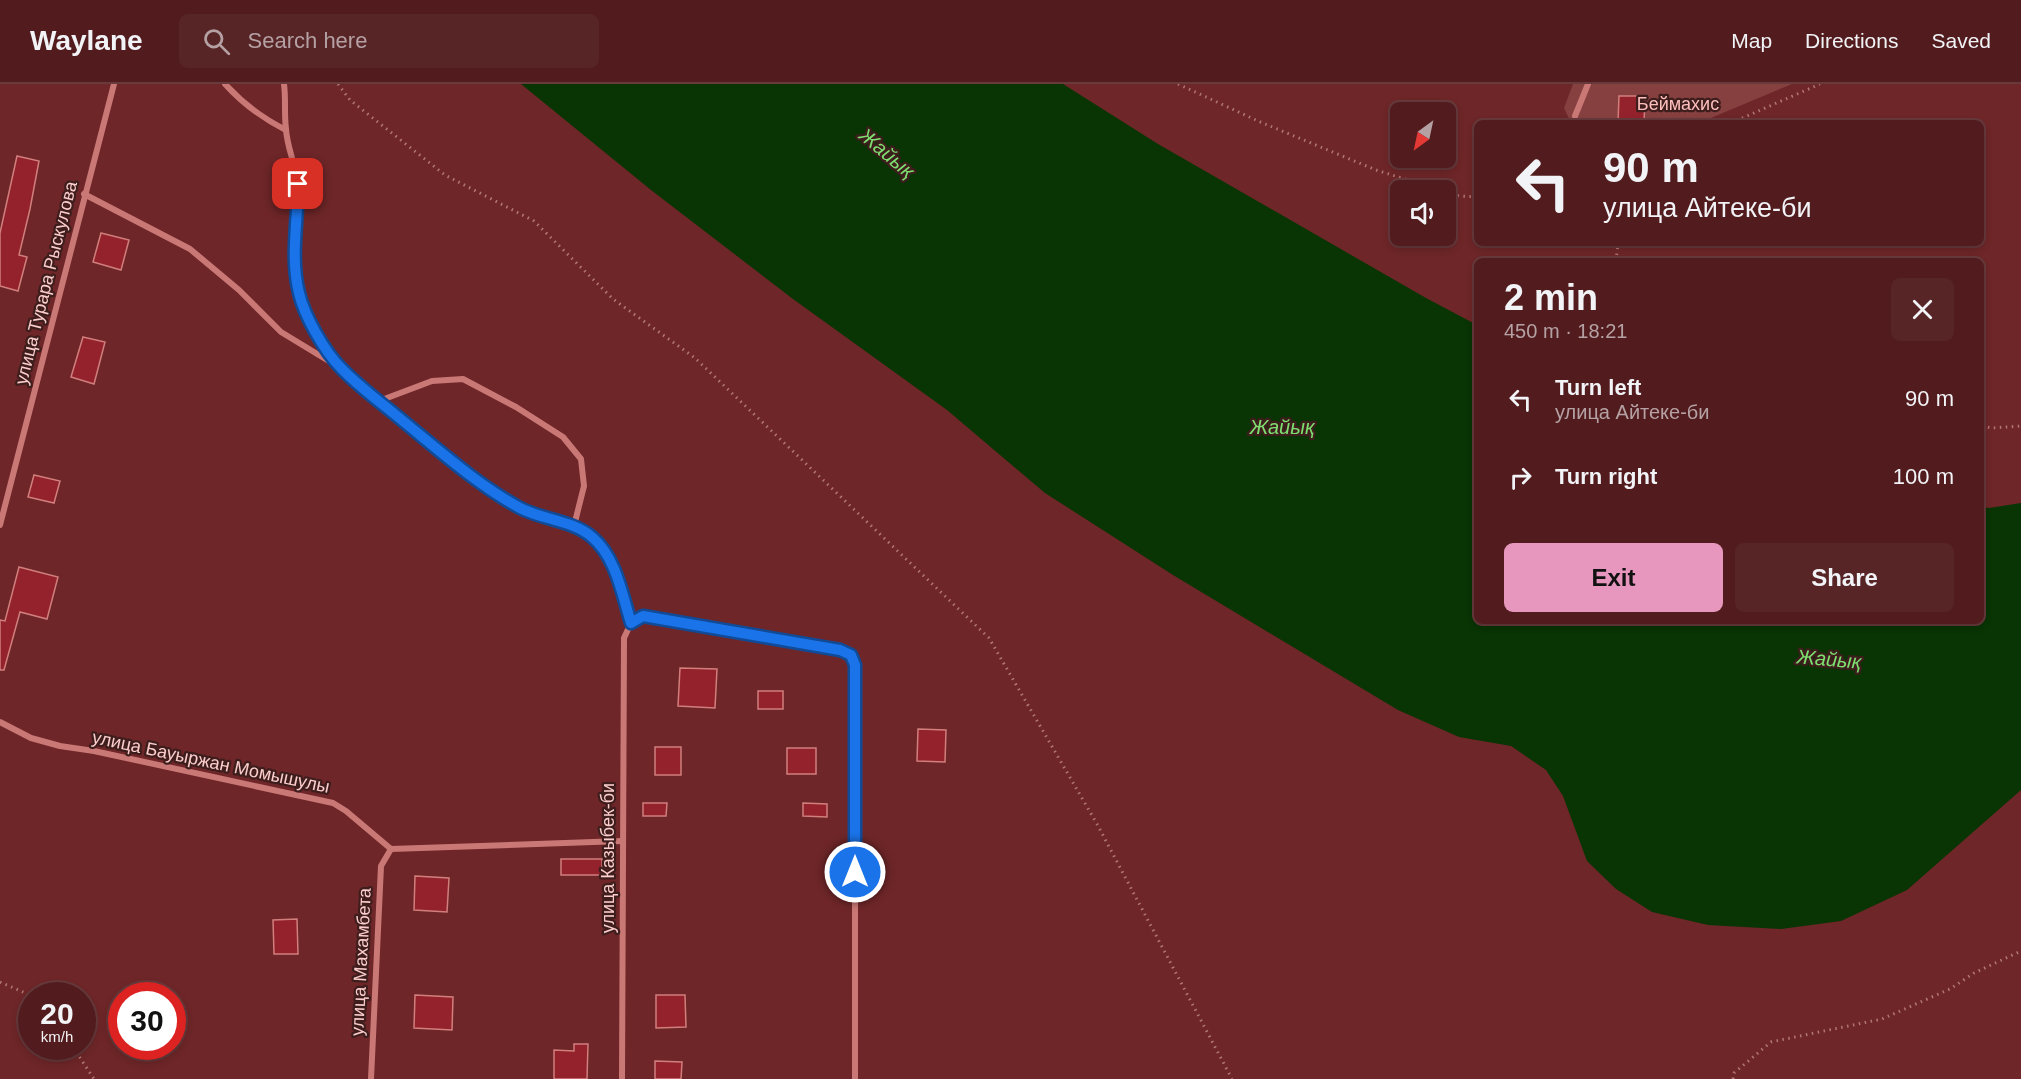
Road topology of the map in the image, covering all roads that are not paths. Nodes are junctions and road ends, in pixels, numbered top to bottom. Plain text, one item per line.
1 (114, 84) edge
2 (225, 84) edge
3 (284, 84) edge
4 (1588, 84) edge
5 (1575, 116) dead end
6 (286, 130) junction
7 (84, 194) junction
8 (340, 368) junction
9 (379, 400) junction
10 (0, 525) edge
11 (574, 526) junction
12 (631, 623) junction
13 (0, 722) edge
14 (622, 841) junction
15 (391, 849) junction
16 (371, 1079) edge
17 (622, 1079) edge
18 (855, 1079) edge

1 - 7 street, улица Турара Рыскулова
2 - 6 street
3 - 6 street
4 - 5 street
6 - 8 street
7 - 8 street
7 - 10 street, улица Турара Рыскулова
8 - 9 street
9 - 11 street
9 - 11 street
11 - 12 street
12 - 14 street, улица Казыбек-би
12 - 18 street
13 - 15 street, улица Бауыржан Момышулы
14 - 15 street
14 - 17 street, улица Казыбек-би
15 - 16 street, улица Махамбета

